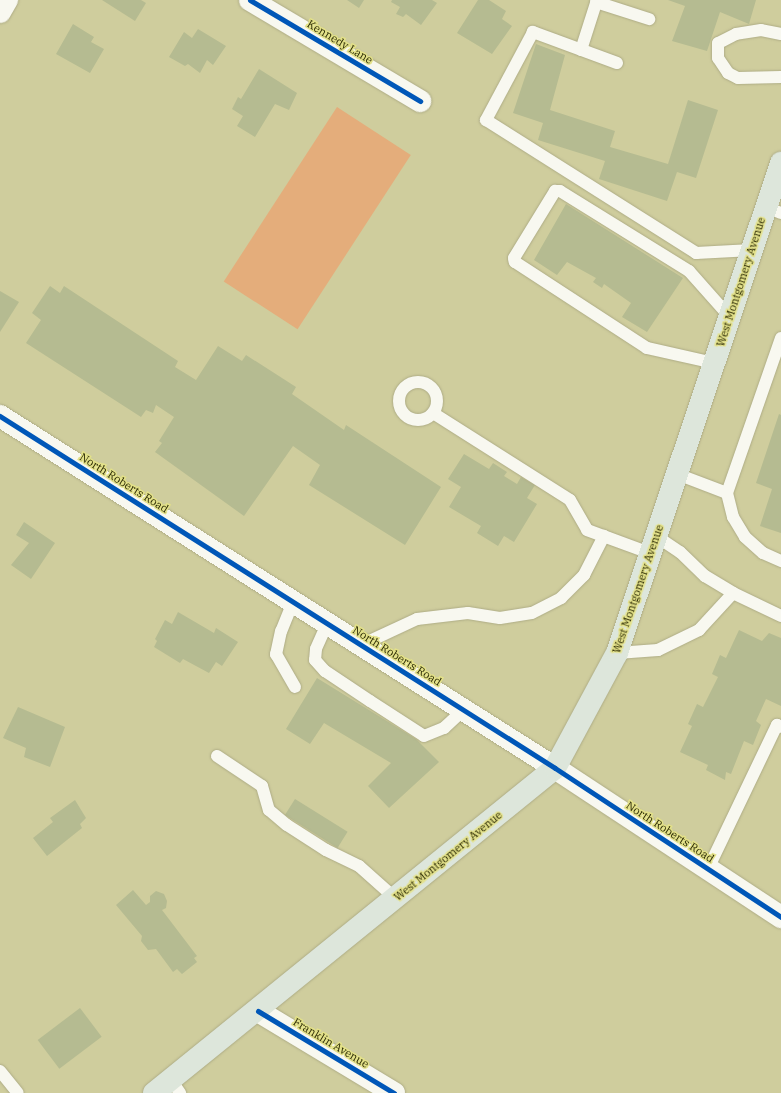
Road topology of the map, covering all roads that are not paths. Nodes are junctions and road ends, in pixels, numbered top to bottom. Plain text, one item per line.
1 (7, 0) edge
2 (250, 0) edge
3 (596, 1) edge
4 (0, 12) edge
5 (649, 19) dead end
6 (781, 34) edge
7 (581, 50) junction
8 (617, 63) dead end
9 (781, 77) edge
10 (420, 101) dead end
11 (780, 169) edge
12 (773, 210) edge
13 (752, 250) junction
14 (729, 316) junction
15 (781, 338) edge
16 (714, 363) junction
17 (433, 414) dead end
18 (0, 416) edge
19 (677, 474) junction
20 (727, 493) junction
21 (604, 536) junction
22 (653, 544) junction
23 (781, 561) edge
24 (733, 593) junction
25 (293, 602) junction
26 (781, 616) edge
27 (327, 624) junction
28 (361, 645) junction
29 (617, 653) junction
30 (294, 687) dead end
31 (463, 710) junction
32 (781, 727) edge
33 (217, 756) dead end
34 (556, 768) junction
35 (708, 869) junction
36 (396, 899) junction
37 (781, 917) edge
38 (258, 1011) junction
39 (0, 1071) edge
40 (169, 1089) edge
41 (18, 1093) edge
42 (394, 1093) edge

1 - 4 street
2 - 10 street, Kennedy Lane
3 - 5 lane
3 - 7 lane
6 - 9 lane
7 - 8 lane
7 - 13 lane
11 - 12 main road, West Montgomery Avenue
12 - 13 main road, West Montgomery Avenue
13 - 14 main road, West Montgomery Avenue
14 - 16 main road, West Montgomery Avenue
14 - 16 lane
15 - 20 lane
16 - 19 main road, West Montgomery Avenue
17 - 21 lane
18 - 25 street, North Roberts Road
19 - 20 lane
19 - 22 main road, West Montgomery Avenue
20 - 23 lane
21 - 22 lane
21 - 28 lane
22 - 24 lane
22 - 29 main road, West Montgomery Avenue
24 - 26 lane
24 - 29 lane
25 - 27 street, North Roberts Road
25 - 30 lane
27 - 28 street, North Roberts Road
27 - 31 lane
28 - 31 street, North Roberts Road
29 - 34 main road, West Montgomery Avenue
31 - 34 street, North Roberts Road
32 - 35 lane
33 - 36 lane
34 - 35 street, North Roberts Road
34 - 36 main road, West Montgomery Avenue
35 - 37 street, North Roberts Road
36 - 38 main road, West Montgomery Avenue
38 - 40 main road, West Montgomery Avenue
38 - 42 street, Franklin Avenue
39 - 41 lane

